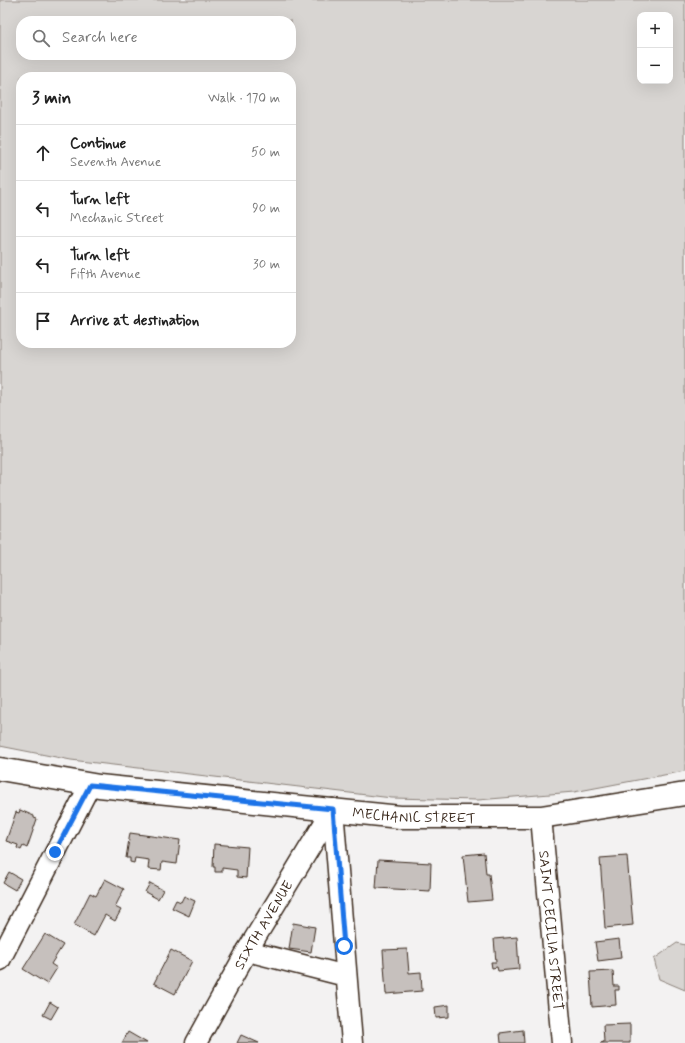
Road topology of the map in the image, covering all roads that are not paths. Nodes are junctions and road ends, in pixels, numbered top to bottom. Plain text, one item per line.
1 (0, 769) edge
2 (90, 785) junction
3 (685, 794) edge
4 (333, 809) junction
5 (541, 818) junction
6 (247, 951) junction
7 (0, 960) edge
8 (346, 976) junction
9 (196, 1043) edge
10 (352, 1043) edge
11 (562, 1043) edge

1 - 2 main road, MECHANIC STREET
2 - 4 main road, MECHANIC STREET
2 - 7 street
3 - 5 main road, MECHANIC STREET
4 - 5 main road, MECHANIC STREET
4 - 6 street, SIXTH AVENUE
4 - 8 street
5 - 11 street, SAINT CECILIA STREET
6 - 8 street
6 - 9 street, SIXTH AVENUE
8 - 10 street

